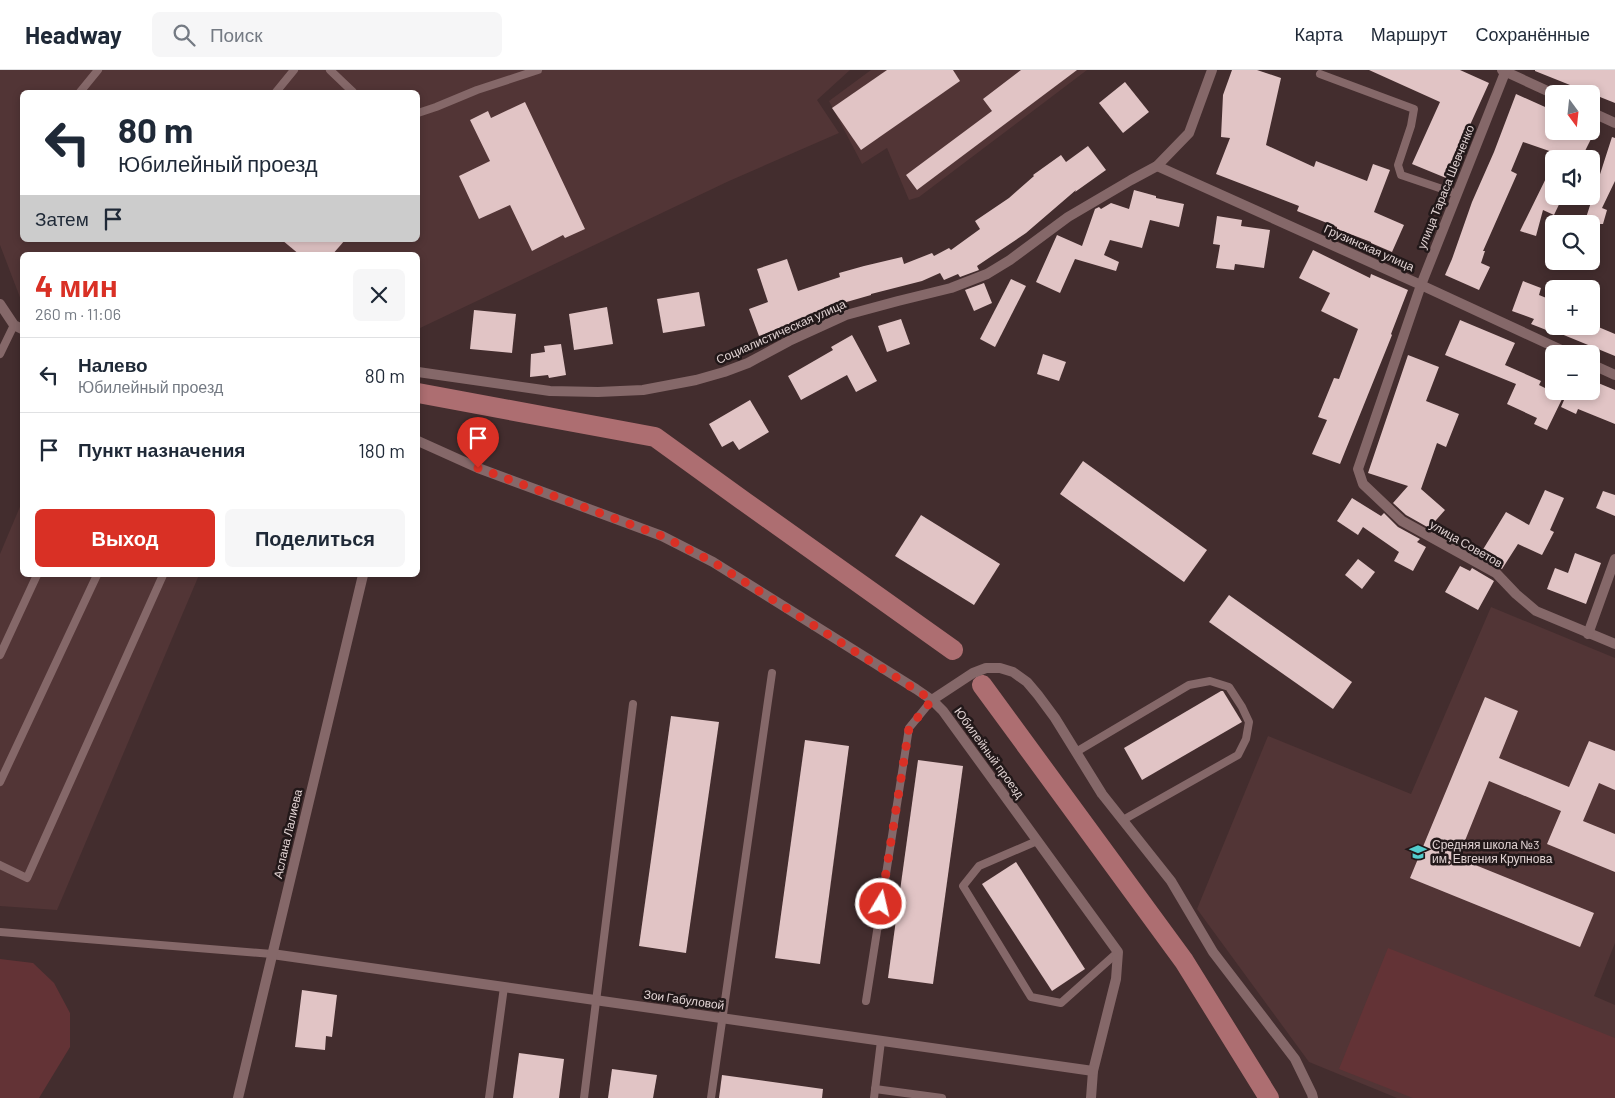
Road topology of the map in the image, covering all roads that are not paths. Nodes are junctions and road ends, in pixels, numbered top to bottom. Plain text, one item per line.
1 (98, 70) edge
2 (294, 70) edge
3 (330, 70) edge
4 (538, 70) edge
5 (1212, 70) edge
6 (1505, 71) edge
7 (1320, 74) dead end
8 (82, 90) edge
9 (278, 90) edge
10 (351, 90) edge
11 (1545, 90) edge
12 (420, 112) edge
13 (1600, 116) edge
14 (1615, 123) edge
15 (1157, 166) junction
16 (1456, 194) junction
17 (1421, 285) junction
18 (0, 304) edge
19 (18, 327) edge
20 (1551, 345) edge
21 (0, 354) edge
22 (1600, 368) edge
23 (420, 372) edge
24 (1615, 375) edge
25 (420, 442) edge
26 (1363, 484) joint
27 (1615, 559) edge
28 (36, 577) edge
29 (96, 577) edge
30 (162, 577) edge
31 (363, 577) edge
32 (1588, 634) junction
33 (1615, 644) edge
34 (0, 655) edge
35 (772, 673) dead end
36 (932, 700) junction
37 (633, 704) dead end
38 (1076, 752) junction
39 (0, 782) edge
40 (1123, 820) junction
41 (1037, 841) junction
42 (0, 865) edge
43 (0, 932) edge
44 (1118, 952) junction
45 (272, 954) junction
46 (504, 987) junction
47 (597, 1000) junction
48 (866, 1002) dead end
49 (723, 1018) junction
50 (881, 1041) junction
51 (1093, 1071) junction
52 (876, 1089) junction
53 (238, 1098) edge
54 (490, 1098) edge
55 (584, 1098) edge
56 (711, 1098) edge
57 (874, 1098) edge
58 (942, 1098) edge
59 (1091, 1098) edge
60 (1313, 1098) edge

1 - 8 lane
2 - 9 lane
3 - 10 lane
4 - 12 lane
5 - 15 street, Социалистическая улица
6 - 11 street
6 - 16 street, улица Тараса Шевченко
7 - 16 lane
13 - 14 street
15 - 17 street, Грузинская улица
15 - 23 street, Социалистическая улица
16 - 17 street, улица Тараса Шевченко
17 - 20 street, Грузинская улица
17 - 26 street, улица Тараса Шевченко
18 - 19 street
19 - 21 lane
22 - 24 street
25 - 36 street, Юбилейный проезд
26 - 32 street, улица Советов
27 - 32 street
28 - 34 lane
29 - 39 lane
30 - 42 lane
31 - 45 street, Аслана Лалиева
32 - 33 street, улица Советов
35 - 49 lane
36 - 38 street
36 - 41 street, Юбилейный проезд
36 - 48 lane
37 - 47 lane
38 - 40 street
38 - 40 lane
40 - 60 street
41 - 44 street, Юбилейный проезд
41 - 44 lane
43 - 45 lane
44 - 51 street
45 - 46 street, Зои Габуловой
45 - 53 street, Аслана Лалиева
46 - 47 street, Зои Габуловой
46 - 54 lane
47 - 49 street, Зои Габуловой
47 - 55 lane
49 - 50 street, Зои Габуловой
49 - 56 lane
50 - 51 street, Зои Габуловой
50 - 52 lane
51 - 59 street
52 - 57 lane
52 - 58 lane

